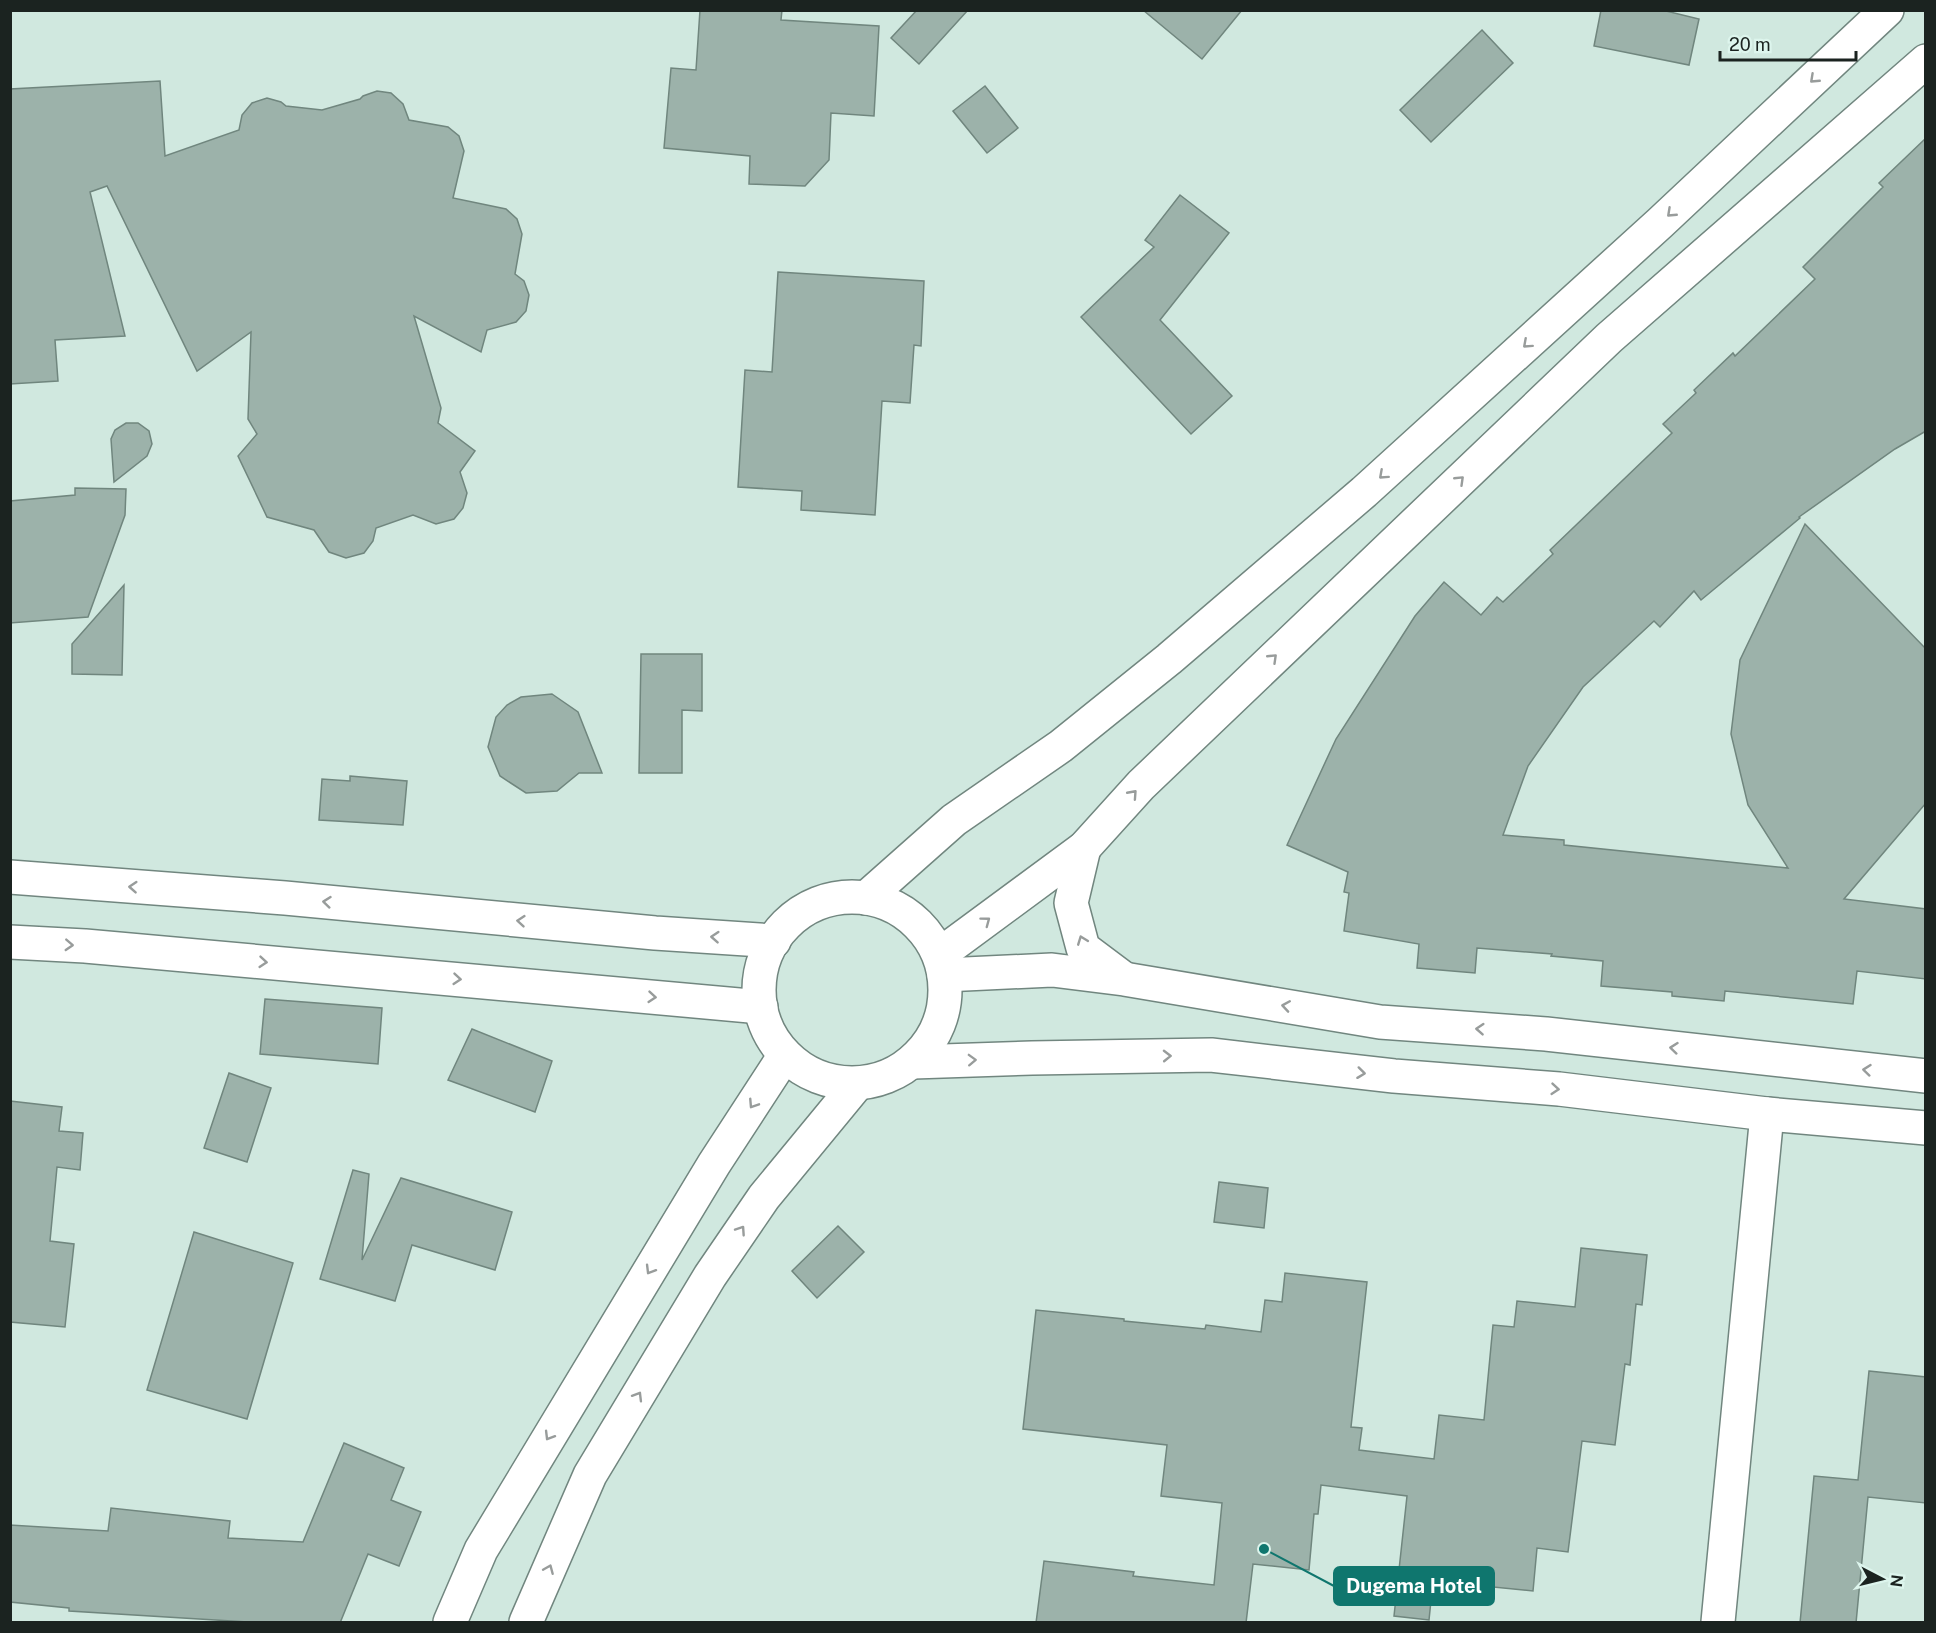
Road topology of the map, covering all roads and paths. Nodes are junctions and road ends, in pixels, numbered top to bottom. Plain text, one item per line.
1 (1887, 10) edge
2 (1926, 61) edge
3 (1084, 848) junction
4 (10, 877) edge
5 (866, 898) junction
6 (774, 941) junction
7 (10, 942) edge
8 (942, 965) junction
9 (1124, 979) junction
10 (761, 1007) junction
11 (785, 1055) junction
12 (913, 1062) junction
13 (1926, 1076) edge
14 (857, 1084) junction
15 (1767, 1114) junction
16 (1926, 1128) edge
17 (450, 1623) edge
18 (526, 1623) edge
19 (1718, 1623) edge

1 -> 5 main road
3 -> 2 main road
8 -> 3 main road
9 -> 3 main road
6 -> 4 main road
5 - 6 main road
5 - 8 main road
6 - 10 main road
7 -> 10 main road
8 - 9 main road
8 - 12 main road
13 -> 9 main road
10 - 11 main road
11 - 14 main road
11 -> 17 main road
12 - 14 main road
12 -> 15 main road
18 -> 14 main road
15 - 16 main road
15 - 19 main road

